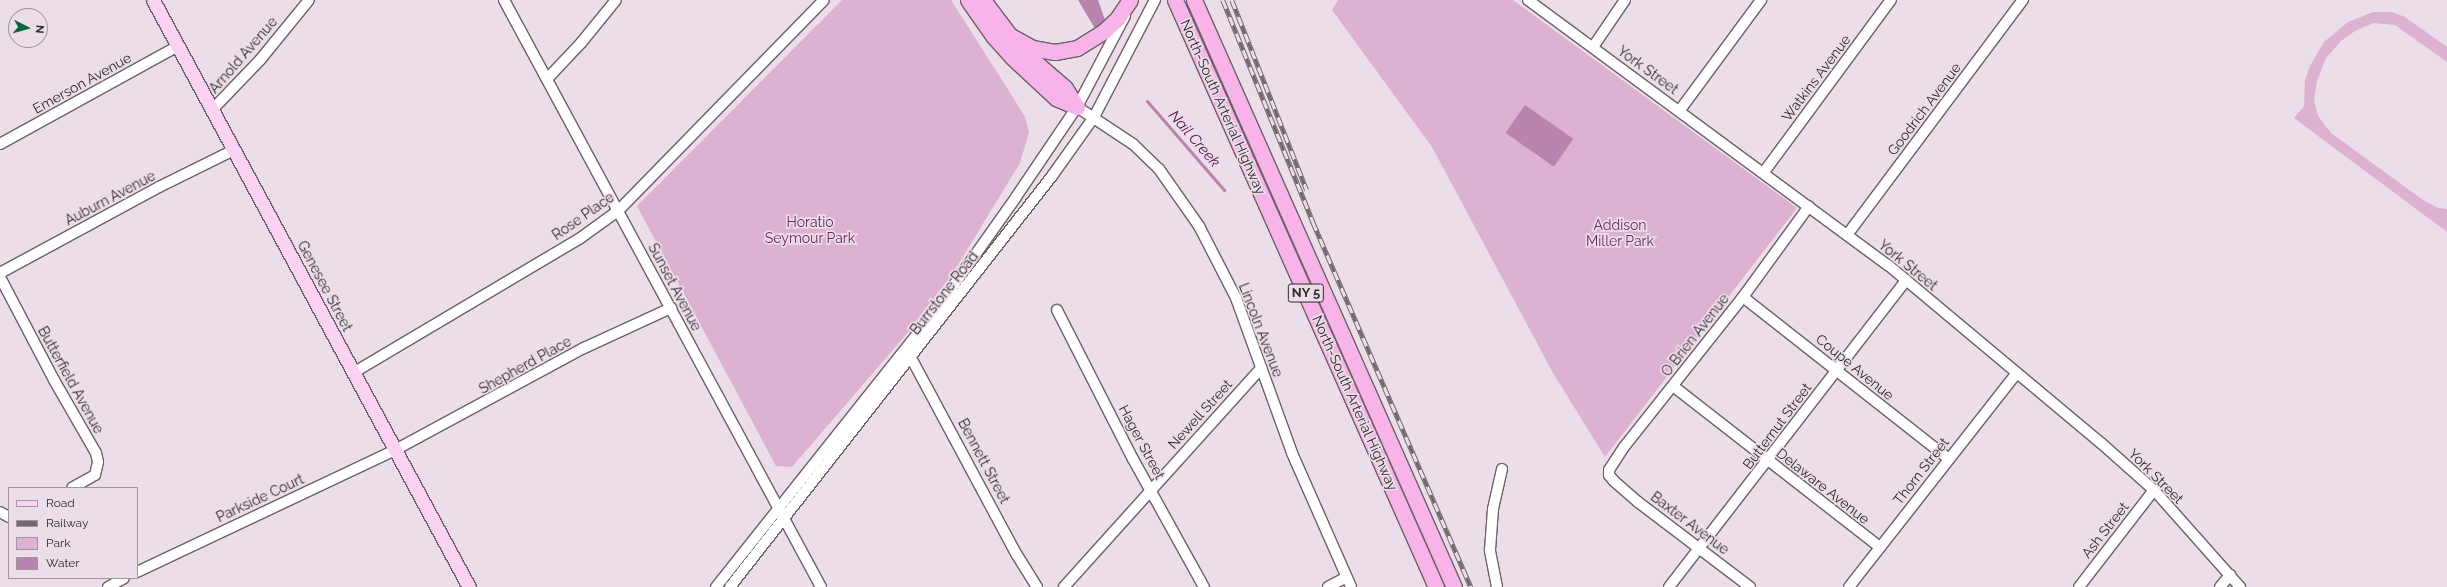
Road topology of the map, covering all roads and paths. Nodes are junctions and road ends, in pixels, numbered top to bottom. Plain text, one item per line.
1 (153, 0) edge
2 (309, 0) edge
3 (504, 0) edge
4 (616, 0) edge
5 (824, 0) edge
6 (968, 0) edge
7 (983, 0) edge
8 (1131, 0) edge
9 (1156, 0) edge
10 (1175, 0) edge
11 (1194, 0) edge
12 (1528, 0) edge
13 (1625, 0) edge
14 (1761, 0) edge
15 (1891, 0) edge
16 (2023, 0) edge
17 (1009, 35) junction
18 (178, 46) junction
19 (1592, 47) junction
20 (547, 79) junction
21 (1077, 107) junction
22 (212, 110) junction
23 (1680, 110) junction
24 (1094, 117) junction
25 (0, 144) edge
26 (234, 150) junction
27 (1764, 172) junction
28 (1809, 206) junction
29 (619, 210) junction
30 (1847, 235) junction
31 (0, 273) edge
32 (0, 277) edge
33 (1906, 280) junction
34 (1743, 298) junction
35 (671, 308) junction
36 (1057, 310) dead end
37 (905, 349) junction
38 (912, 358) junction
39 (1261, 368) junction
40 (1836, 371) junction
41 (353, 372) junction
42 (2017, 374) junction
43 (1673, 386) junction
44 (395, 450) junction
45 (1949, 459) junction
46 (1768, 461) junction
47 (1502, 469) dead end
48 (1614, 482) joint
49 (74, 487) edge
50 (1151, 490) junction
51 (2154, 490) junction
52 (779, 508) junction
53 (785, 519) junction
54 (1880, 547) junction
55 (1699, 548) junction
56 (138, 572) edge
57 (2230, 575) junction
58 (1347, 577) junction
59 (120, 581) edge
60 (108, 587) edge
61 (469, 587) edge
62 (716, 587) edge
63 (730, 587) edge
64 (821, 587) edge
65 (1037, 587) edge
66 (1064, 587) edge
67 (1204, 587) edge
68 (1328, 587) edge
69 (1351, 587) edge
70 (1436, 587) edge
71 (1454, 587) edge
72 (1497, 587) edge
73 (1669, 587) edge
74 (1750, 587) edge
75 (1849, 587) edge
76 (2079, 587) edge
77 (2220, 587) edge
78 (2240, 587) edge

1 - 18 main road, Genesee Street
2 - 22 street, Arnold Avenue
3 - 20 street, Sunset Avenue
4 - 20 street
5 - 29 street, Rose Place
6 - 21 highway
7 - 17 highway
8 - 17 highway
8 - 21 street, Burrstone Road
9 - 24 street, Burrstone Road
10 - 70 highway, North-South Arterial Highway / NY 5
11 - 71 highway, North-South Arterial Highway / NY 5
12 - 19 street, York Street
13 - 19 street
14 - 23 street
15 - 27 street, Watkins Avenue
16 - 30 street, Goodrich Avenue
17 - 21 highway
18 - 22 main road, Genesee Street
18 - 25 street, Emerson Avenue
19 - 23 street, York Street
20 - 29 street, Sunset Avenue
21 - 24 street, Lincoln Avenue
21 - 37 street, Burrstone Road
22 - 26 main road, Genesee Street
23 - 27 street, York Street
24 - 38 street, Burrstone Road
24 - 39 street, Lincoln Avenue
26 - 31 street, Auburn Avenue
26 - 41 main road, Genesee Street
27 - 28 street, York Street
28 - 30 street, York Street
28 - 34 street, O Brien Avenue
29 - 35 street, Sunset Avenue
29 - 41 street, Rose Place
30 - 33 street, York Street
32 - 49 street, Butterfield Avenue
33 - 40 street, Butternut Street
33 - 42 street, York Street
34 - 40 street, Coupe Avenue
34 - 43 street, O Brien Avenue
35 - 44 street, Shepherd Place
35 - 52 street, Sunset Avenue
36 - 50 street, Hager Street
37 - 38 street, Bennett Street
37 - 52 street, Burrstone Road
38 - 53 street, Burrstone Road
38 - 65 street, Bennett Street
39 - 50 street, Newell Street
39 - 58 street, Lincoln Avenue
40 - 45 street, Coupe Avenue
40 - 46 street, Butternut Street
41 - 44 main road, Genesee Street
42 - 45 street, Thorn Street
42 - 51 street, York Street
43 - 46 street, Delaware Avenue
43 - 48 street, O Brien Avenue
44 - 56 street, Parkside Court
44 - 61 main road, Genesee Street
45 - 54 street, Thorn Street
46 - 54 street, Delaware Avenue
46 - 55 street, Butternut Street
47 - 72 street
48 - 55 street, Baxter Avenue
50 - 66 street, Newell Street
50 - 67 street, Hager Street
51 - 57 street, York Street
51 - 76 street, Ash Street
52 - 53 street, Sunset Avenue
52 - 62 street, Burrstone Road
53 - 63 street, Burrstone Road
53 - 64 street, Sunset Avenue
54 - 75 street, Thorn Street
55 - 73 street, Butternut Street
55 - 74 street, Baxter Avenue
57 - 77 street
57 - 78 street, York Street
58 - 68 street
58 - 69 street, Lincoln Avenue
59 - 60 street

